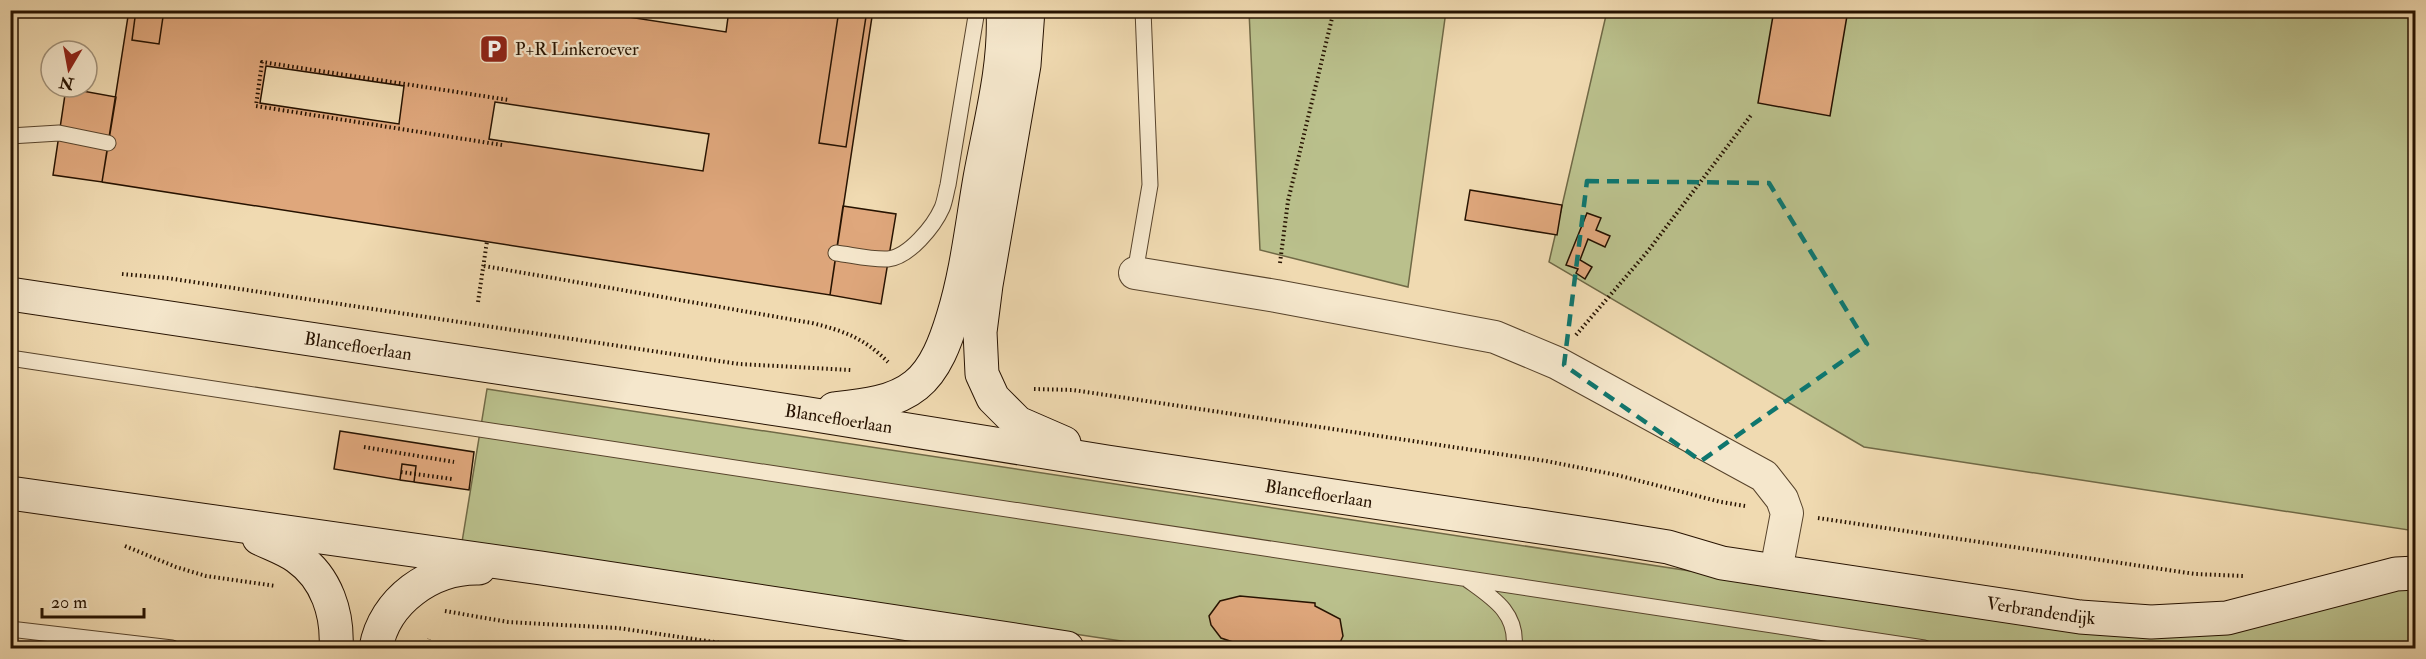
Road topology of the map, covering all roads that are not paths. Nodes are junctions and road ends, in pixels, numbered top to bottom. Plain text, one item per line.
1 (977, 10) edge
2 (1003, 10) edge
3 (1028, 10) edge
4 (1143, 10) edge
5 (10, 136) edge
6 (108, 143) dead end
7 (836, 253) dead end
8 (1135, 273) joint
9 (10, 294) edge
10 (10, 358) edge
11 (802, 413) junction
12 (1107, 462) junction
13 (10, 493) edge
14 (206, 521) junction
15 (1668, 547) joint
16 (541, 568) junction
17 (1776, 571) junction
18 (2415, 573) edge
19 (1466, 578) junction
20 (10, 629) edge
21 (130, 646) edge
22 (172, 648) edge
23 (336, 648) edge
24 (376, 648) edge
25 (1067, 648) edge
26 (1514, 648) edge
27 (1924, 648) edge

1 - 7 lane
2 - 11 main road
3 - 12 main road
4 - 8 lane
5 - 6 lane
8 - 17 street
9 - 11 main road, Blancefloerlaan
10 - 19 lane
11 - 12 main road, Blancefloerlaan
12 - 15 main road, Blancefloerlaan
13 - 14 main road
14 - 16 main road
14 - 23 main road
15 - 17 main road, Verbrandendijk
16 - 24 main road
16 - 25 main road
17 - 18 main road, Verbrandendijk
19 - 26 lane
19 - 27 lane
20 - 21 lane
21 - 22 lane

